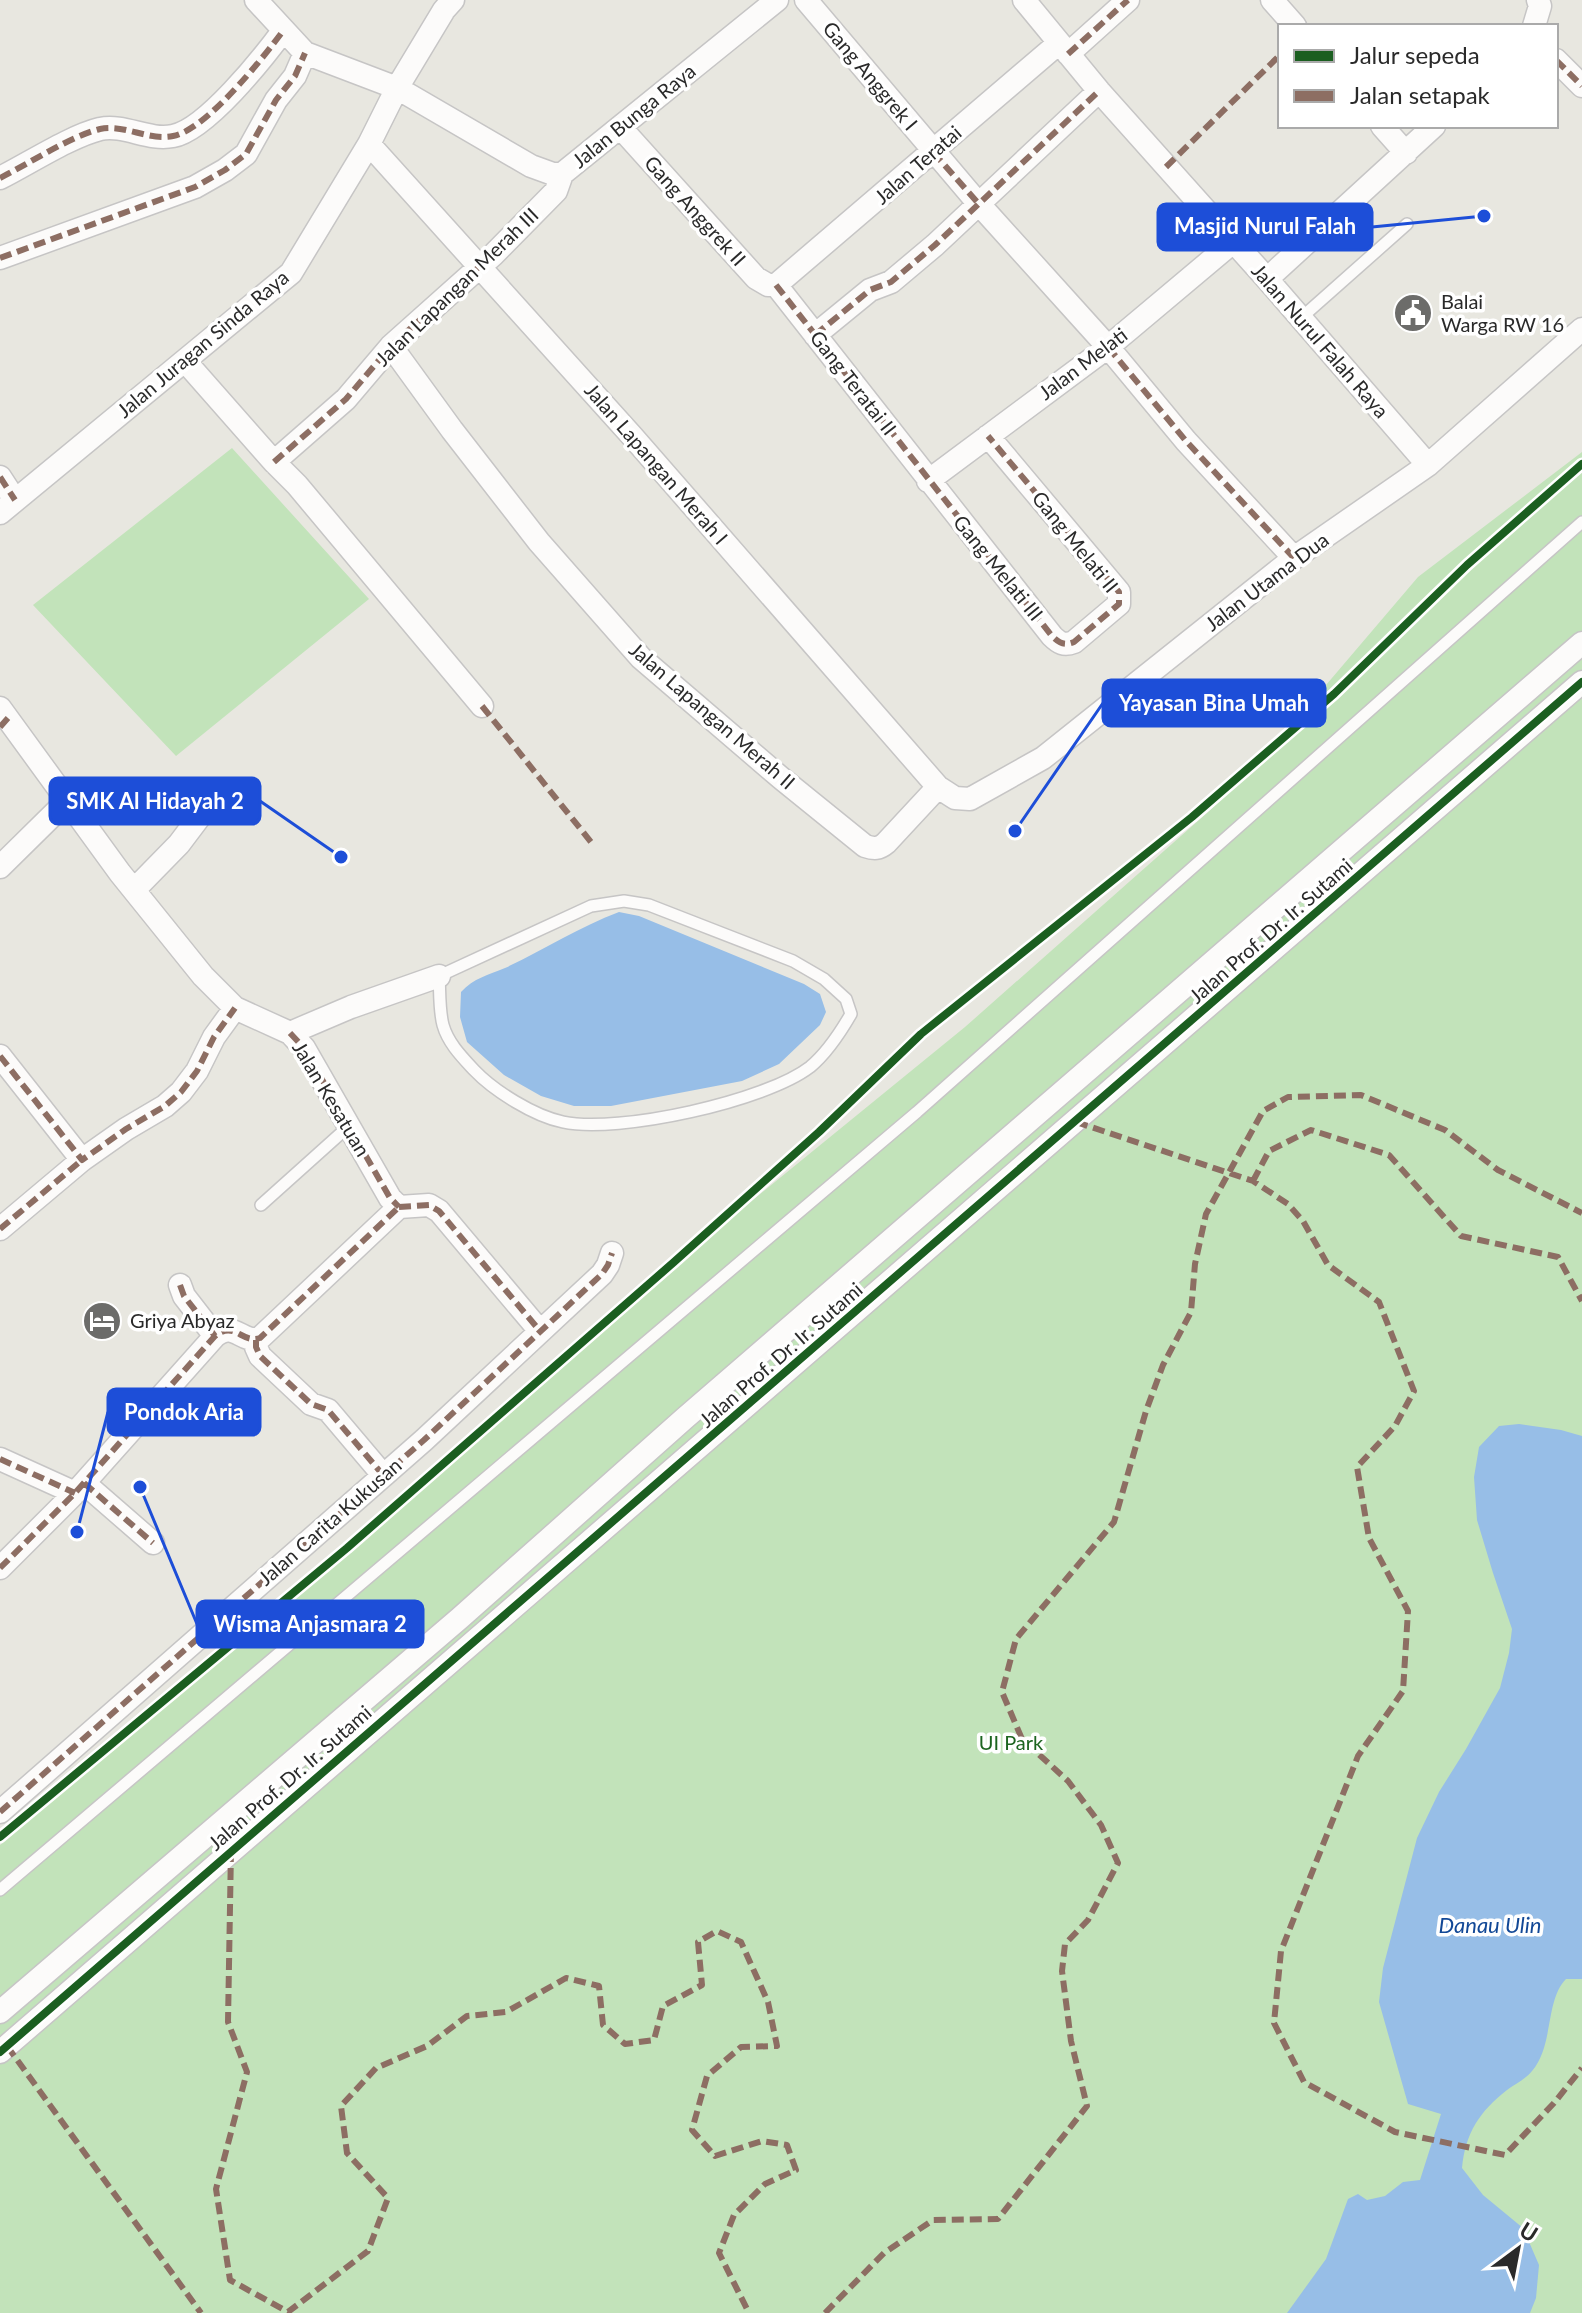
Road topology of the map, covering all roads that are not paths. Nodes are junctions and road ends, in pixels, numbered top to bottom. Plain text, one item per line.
1 (256, 0) edge
2 (453, 0) edge
3 (777, 0) edge
4 (806, 0) edge
5 (1024, 0) edge
6 (1128, 0) edge
7 (1272, 0) edge
8 (1538, 0) edge
9 (1293, 24) edge
10 (1535, 24) edge
11 (283, 31) junction
12 (1063, 48) junction
13 (305, 53) junction
14 (1558, 62) edge
15 (1582, 86) edge
16 (397, 88) junction
17 (1099, 91) junction
18 (620, 127) junction
19 (1384, 128) edge
20 (1432, 128) edge
21 (369, 144) junction
22 (933, 152) junction
23 (1406, 153) junction
24 (562, 174) junction
25 (0, 178) edge
26 (978, 203) junction
27 (1407, 224) dead end
28 (1233, 242) junction
29 (0, 258) edge
30 (480, 266) junction
31 (1267, 279) junction
32 (776, 285) junction
33 (1301, 318) junction
34 (1582, 329) edge
35 (815, 335) junction
36 (391, 346) junction
37 (1108, 347) junction
38 (185, 361) junction
39 (988, 436) junction
40 (274, 462) junction
41 (1428, 465) junction
42 (0, 477) edge
43 (928, 481) junction
44 (7, 507) edge
45 (1582, 522) edge
46 (1294, 558) junction
47 (1074, 642) joint
48 (1582, 643) edge
49 (1582, 682) edge
50 (482, 706) dead end
51 (3, 718) edge
52 (938, 787) junction
53 (219, 791) dead end
54 (68, 800) junction
55 (0, 867) edge
56 (134, 890) junction
57 (439, 976) junction
58 (235, 1008) junction
59 (290, 1033) junction
60 (0, 1056) edge
61 (349, 1126) junction
62 (82, 1160) junction
63 (261, 1205) dead end
64 (399, 1207) junction
65 (0, 1229) edge
66 (612, 1253) dead end
67 (180, 1285) dead end
68 (540, 1331) junction
69 (215, 1336) junction
70 (256, 1340) junction
71 (0, 1459) edge
72 (383, 1475) junction
73 (79, 1488) junction
74 (153, 1543) dead end
75 (0, 1568) edge
76 (0, 1812) edge
77 (0, 1890) edge
78 (0, 2012) edge
79 (0, 2052) edge

1 - 11 street
2 - 16 street, Jalan Juragan Sinda Raya
3 - 18 street, Jalan Bunga Raya
4 - 22 street, Gang Anggrek I
5 - 12 street, Jalan Nurul Falah Raya
6 - 12 street, Jalan Teratai
7 - 9 street
8 - 10 street
11 - 13 street
11 - 25 street
12 - 17 street, Jalan Nurul Falah Raya
12 - 22 street, Jalan Teratai
13 - 16 street, Jalan Bunga Raya
13 - 29 street
14 - 15 street
16 - 21 street, Jalan Juragan Sinda Raya
16 - 24 street, Jalan Bunga Raya
17 - 26 street
17 - 28 street, Jalan Nurul Falah Raya
18 - 24 street, Jalan Bunga Raya
18 - 32 street, Gang Anggrek II
19 - 23 street
20 - 23 street
21 - 30 street, Jalan Lapangan Merah I
21 - 38 street, Jalan Juragan Sinda Raya
22 - 26 street, Gang Anggrek I
22 - 32 street, Jalan Teratai
23 - 31 street
24 - 30 street, Jalan Lapangan Merah III
26 - 35 street
26 - 37 street, Gang Anggrek I
27 - 33 lane
28 - 31 street, Jalan Nurul Falah Raya
28 - 37 street, Jalan Melati
30 - 36 street, Jalan Lapangan Merah III
30 - 52 street, Jalan Lapangan Merah I
31 - 33 street, Jalan Nurul Falah Raya
32 - 35 street, Gang Teratai II
33 - 41 street, Jalan Nurul Falah Raya
34 - 41 street, Jalan Utama Dua
35 - 43 street, Gang Teratai II
36 - 40 street, Jalan Lapangan Merah III
36 - 52 street, Jalan Lapangan Merah II
37 - 39 street, Jalan Melati
37 - 46 street, Gang Anggrek I
38 - 40 street
38 - 44 street, Jalan Juragan Sinda Raya
39 - 43 street, Jalan Melati
39 - 47 street, Gang Melati II
40 - 50 street
41 - 46 street, Jalan Utama Dua
42 - 44 street
43 - 47 street, Gang Melati III
45 - 77 lane
46 - 52 street, Jalan Utama Dua
48 - 78 street, Jalan Prof. Dr. Ir. Sutami
49 - 79 street, Jalan Prof. Dr. Ir. Sutami
51 - 54 street, Jalan Kesatuan
53 - 56 street
54 - 55 street
54 - 56 street, Jalan Kesatuan
56 - 58 street, Jalan Kesatuan
57 - 57 lane
57 - 59 street
58 - 59 street, Jalan Kesatuan
58 - 62 street
59 - 61 street, Jalan Kesatuan
60 - 62 street
61 - 63 lane
61 - 64 street, Jalan Kesatuan
62 - 65 street
64 - 68 street
64 - 70 street
66 - 68 street, Jalan Carita Kukusan
67 - 69 street
68 - 72 street, Jalan Carita Kukusan
69 - 70 street
69 - 73 street
70 - 72 street
71 - 73 street
72 - 76 street, Jalan Carita Kukusan
73 - 74 street
73 - 75 street

